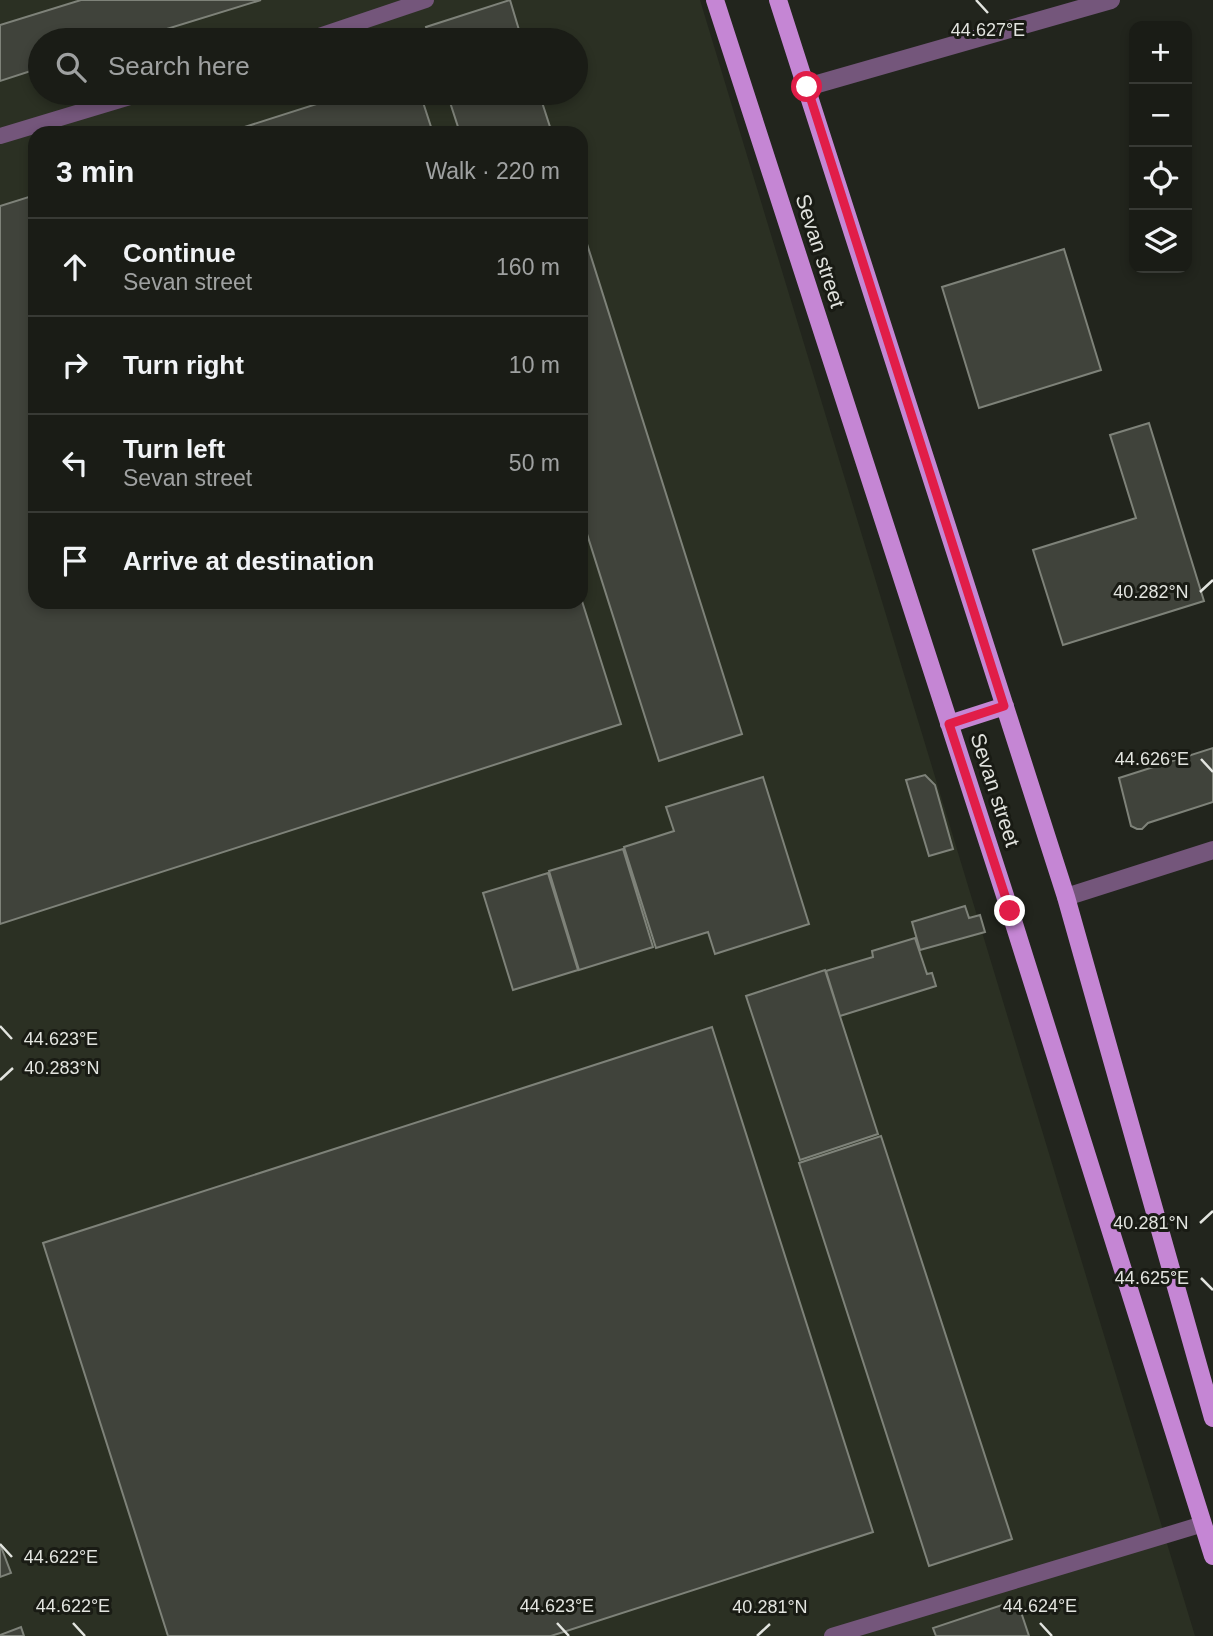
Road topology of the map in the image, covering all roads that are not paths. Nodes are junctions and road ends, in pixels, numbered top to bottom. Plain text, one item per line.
1 (426, 0) edge
2 (715, 0) edge
3 (778, 0) edge
4 (1111, 0) edge
5 (343, 28) edge
6 (807, 87) junction
7 (103, 105) edge
8 (33, 126) edge
9 (28, 128) edge
10 (0, 136) edge
11 (1004, 706) junction
12 (949, 724) junction
13 (1213, 850) edge
14 (1066, 897) junction
15 (1213, 1418) edge
16 (1203, 1524) junction
17 (1213, 1556) edge
18 (832, 1636) edge

1 - 5 lane
2 - 12 main road, Sevan street
3 - 6 main road, Sevan street
4 - 6 street
6 - 11 main road, Sevan street
7 - 8 lane
9 - 10 lane
11 - 12 main road
11 - 14 main road, Sevan street
12 - 16 main road, Sevan street
13 - 14 street
14 - 15 main road, Sevan street
16 - 17 main road, Sevan street
16 - 18 lane

